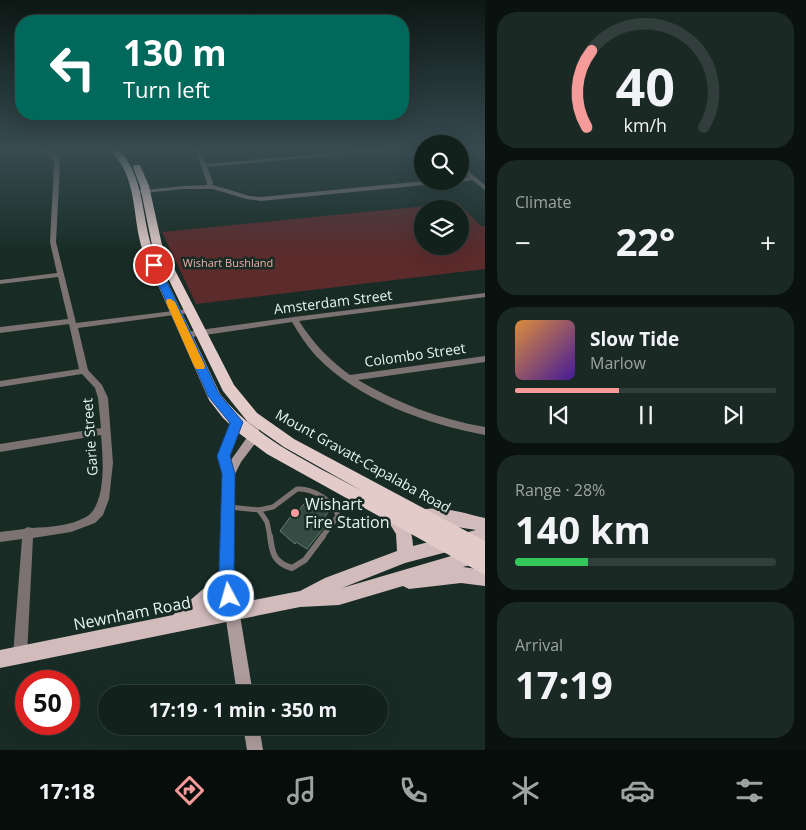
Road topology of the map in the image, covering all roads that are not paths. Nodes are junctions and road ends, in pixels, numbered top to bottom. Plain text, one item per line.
1 (56, 184) edge
2 (136, 184) edge
3 (140, 184) edge
4 (210, 184) edge
5 (414, 184) edge
6 (209, 187) junction
7 (140, 193) junction
8 (61, 275) junction
9 (0, 282) edge
10 (485, 296) edge
11 (182, 312) junction
12 (294, 319) junction
13 (73, 324) junction
14 (0, 330) edge
15 (192, 334) junction
16 (485, 359) edge
17 (84, 371) junction
18 (349, 378) junction
19 (0, 384) edge
20 (244, 420) junction
21 (106, 431) junction
22 (485, 431) edge
23 (254, 437) junction
24 (0, 448) edge
25 (229, 474) junction
26 (228, 507) junction
27 (258, 509) junction
28 (392, 516) junction
29 (423, 516) junction
30 (485, 525) edge
31 (28, 532) junction
32 (485, 535) edge
33 (0, 537) edge
34 (464, 539) junction
35 (442, 544) junction
36 (485, 550) edge
37 (404, 556) junction
38 (476, 557) edge
39 (485, 567) edge
40 (226, 575) junction
41 (485, 578) edge
42 (392, 582) junction
43 (300, 599) junction
44 (231, 614) junction
45 (176, 625) junction
46 (20, 656) junction
47 (0, 660) edge
48 (243, 685) edge
49 (252, 735) edge
50 (255, 750) edge

1 - 8 street, Garie Street
2 - 7 highway, Mount Gravatt-Capalaba Road
3 - 7 highway, Mount Gravatt-Capalaba Road
4 - 6 street
5 - 6 street
6 - 7 street
7 - 11 highway, Mount Gravatt-Capalaba Road
8 - 9 street
8 - 13 street, Garie Street
10 - 12 street, Amsterdam Street
11 - 13 street
11 - 15 highway, Mount Gravatt-Capalaba Road
12 - 15 street, Amsterdam Street
12 - 18 street
13 - 14 street
13 - 17 street, Garie Street
15 - 20 highway, Mount Gravatt-Capalaba Road
16 - 18 street, Colombo Street
17 - 19 street
17 - 21 street, Garie Street
18 - 22 street
20 - 23 highway, Mount Gravatt-Capalaba Road
20 - 25 main road
20 - 29 highway, Mount Gravatt-Capalaba Road
21 - 24 street
21 - 31 street, Garie Street
23 - 25 main road
23 - 28 highway, Mount Gravatt-Capalaba Road
25 - 26 main road
26 - 27 lane
26 - 40 main road
27 - 27 lane
28 - 35 highway, Mount Gravatt-Capalaba Road
28 - 37 main road
29 - 30 main road
29 - 34 highway, Mount Gravatt-Capalaba Road
31 - 33 street, Garie Street
31 - 46 street
32 - 34 main road, Newnham Road
34 - 35 main road, Newnham Road
34 - 36 highway, Mount Gravatt-Capalaba Road
35 - 37 main road, Newnham Road
35 - 38 highway, Mount Gravatt-Capalaba Road
37 - 43 main road, Newnham Road
38 - 39 highway, Mount Gravatt-Capalaba Road
38 - 42 main road, Newnham Road
40 - 44 main road
40 - 45 main road
41 - 42 main road
42 - 43 main road, Newnham Road
43 - 44 main road, Newnham Road
44 - 45 main road, Newnham Road
44 - 48 main road
45 - 46 main road, Newnham Road
46 - 47 main road, Newnham Road
49 - 50 main road

